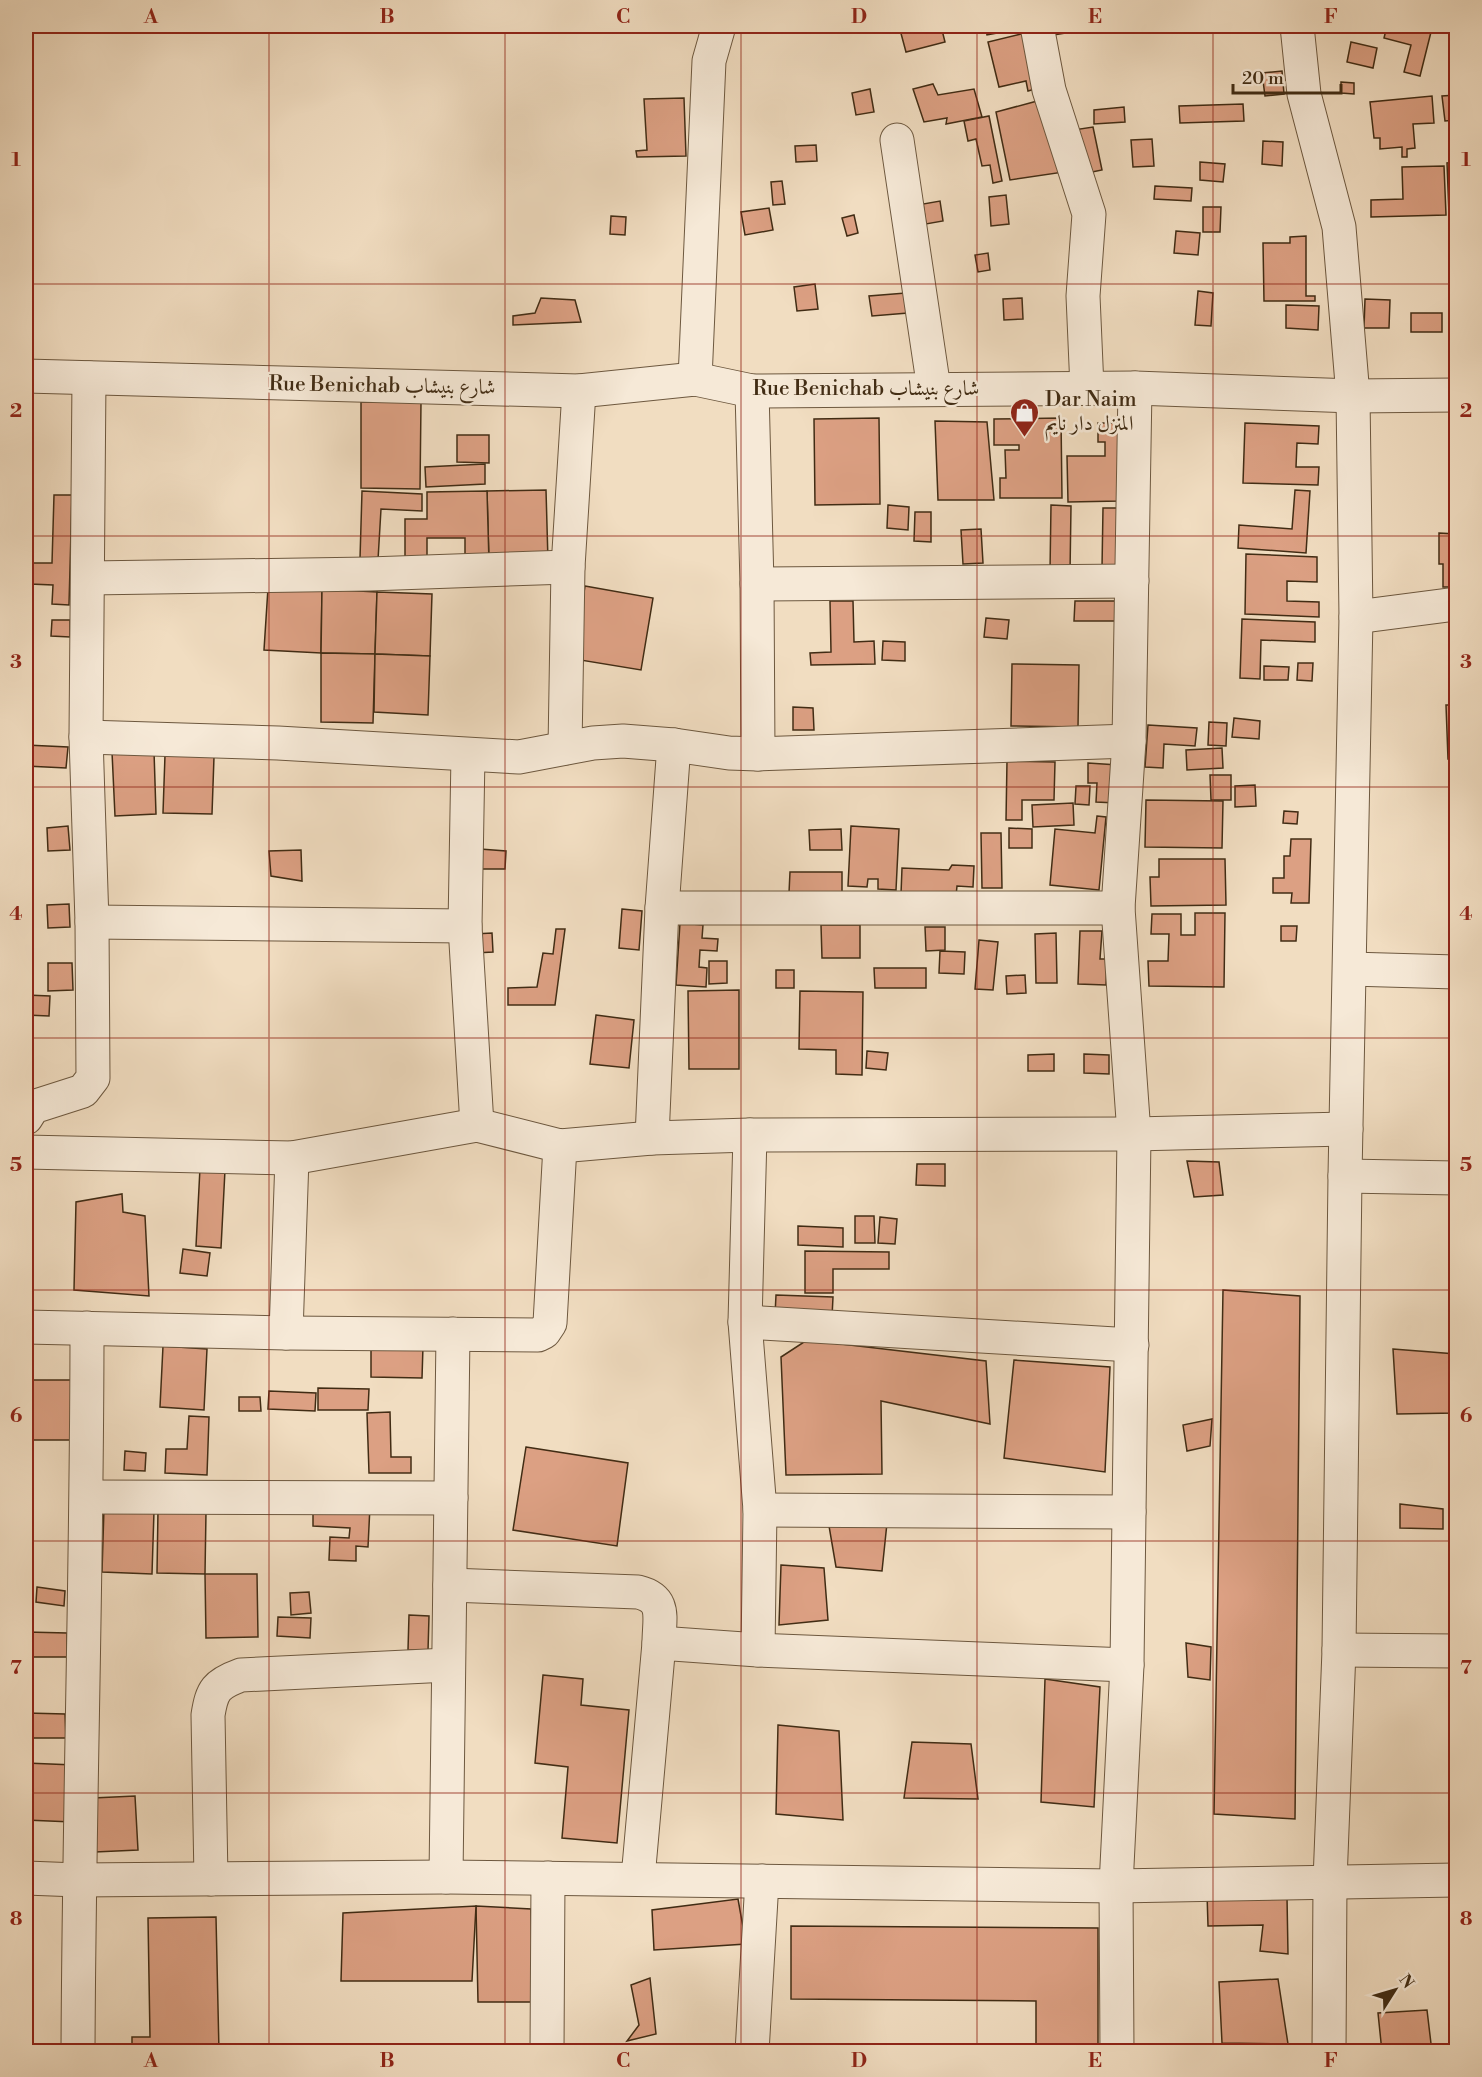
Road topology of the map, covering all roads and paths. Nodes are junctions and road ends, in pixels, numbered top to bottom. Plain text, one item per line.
1 (719, 26) edge
2 (1037, 26) edge
3 (1297, 26) edge
4 (897, 140) dead end
5 (26, 376) edge
6 (88, 378) junction
7 (695, 379) junction
8 (1087, 388) junction
9 (1135, 388) junction
10 (934, 389) junction
11 (579, 391) junction
12 (752, 391) junction
13 (1456, 395) edge
14 (1353, 396) junction
15 (568, 567) junction
16 (88, 578) junction
17 (1132, 581) junction
18 (758, 584) junction
19 (1456, 604) edge
20 (1356, 617) junction
21 (86, 737) junction
22 (1129, 741) junction
23 (674, 744) junction
24 (565, 748) junction
25 (758, 754) junction
26 (468, 755) junction
27 (662, 908) junction
28 (1118, 908) junction
29 (92, 922) junction
30 (465, 926) junction
31 (1350, 969) junction
32 (1456, 972) edge
33 (26, 1118) edge
34 (477, 1125) junction
35 (1346, 1129) junction
36 (1134, 1134) junction
37 (750, 1135) junction
38 (652, 1138) junction
39 (560, 1146) junction
40 (26, 1152) edge
41 (292, 1158) junction
42 (1345, 1176) junction
43 (1456, 1178) edge
44 (745, 1322) junction
45 (26, 1327) edge
46 (87, 1328) junction
47 (286, 1333) junction
48 (453, 1334) junction
49 (1132, 1345) junction
50 (87, 1497) junction
51 (451, 1498) junction
52 (760, 1510) junction
53 (1129, 1512) junction
54 (450, 1585) junction
55 (659, 1643) junction
56 (758, 1650) junction
57 (1339, 1650) junction
58 (1456, 1651) edge
59 (448, 1665) junction
60 (1127, 1665) junction
61 (446, 1877) junction
62 (26, 1878) edge
63 (548, 1878) junction
64 (638, 1878) junction
65 (211, 1879) junction
66 (78, 1880) junction
67 (1456, 1880) edge
68 (762, 1881) junction
69 (1330, 1881) junction
70 (1116, 1886) junction
71 (78, 2052) edge
72 (547, 2052) edge
73 (752, 2052) edge
74 (1117, 2052) edge
75 (1329, 2052) edge

1 - 7 street
2 - 8 street
3 - 14 street
4 - 10 street
5 - 6 street, Rue Benichab شارع بنيشاب
6 - 11 street, Rue Benichab شارع بنيشاب
6 - 16 street
7 - 11 street, Rue Benichab شارع بنيشاب
7 - 12 street, Rue Benichab شارع بنيشاب
8 - 9 street, Rue Benichab شارع بنيشاب
8 - 10 street, Rue Benichab شارع بنيشاب
9 - 14 street, Rue Benichab شارع بنيشاب
9 - 17 street
10 - 12 street, Rue Benichab شارع بنيشاب
11 - 15 street
12 - 18 street
13 - 14 street, Rue Benichab شارع بنيشاب
14 - 20 street
15 - 16 street
15 - 24 street
16 - 21 street
17 - 18 street
17 - 22 street
18 - 25 street
19 - 20 street
20 - 31 street
21 - 26 street
21 - 29 street
22 - 25 street
22 - 28 street
23 - 24 street
23 - 25 street
23 - 27 street
24 - 26 street
26 - 30 street
27 - 28 street
27 - 38 street
28 - 36 street
29 - 30 street
29 - 33 street
30 - 34 street
31 - 32 street
31 - 35 street
34 - 39 street
34 - 41 street
35 - 36 street
35 - 42 street
36 - 37 street
36 - 49 street
37 - 38 street
37 - 44 street
38 - 39 street
39 - 48 street
40 - 41 street
41 - 47 street
42 - 43 street
42 - 57 street
44 - 49 street
44 - 52 street
45 - 46 street
46 - 47 street
46 - 50 street
47 - 48 street
48 - 51 street
49 - 53 street
50 - 51 street
50 - 66 street
51 - 54 street
52 - 53 street
52 - 56 street
53 - 60 street
54 - 55 street
54 - 59 street
55 - 56 street
55 - 64 street
56 - 60 street
57 - 58 street
57 - 69 street
59 - 61 street
59 - 65 street
60 - 70 street
61 - 63 street
61 - 65 street
62 - 66 street
63 - 64 street
63 - 72 street
64 - 68 street
65 - 66 street
66 - 71 street
67 - 69 street
68 - 70 street
68 - 73 street
69 - 70 street
69 - 75 street
70 - 74 street

